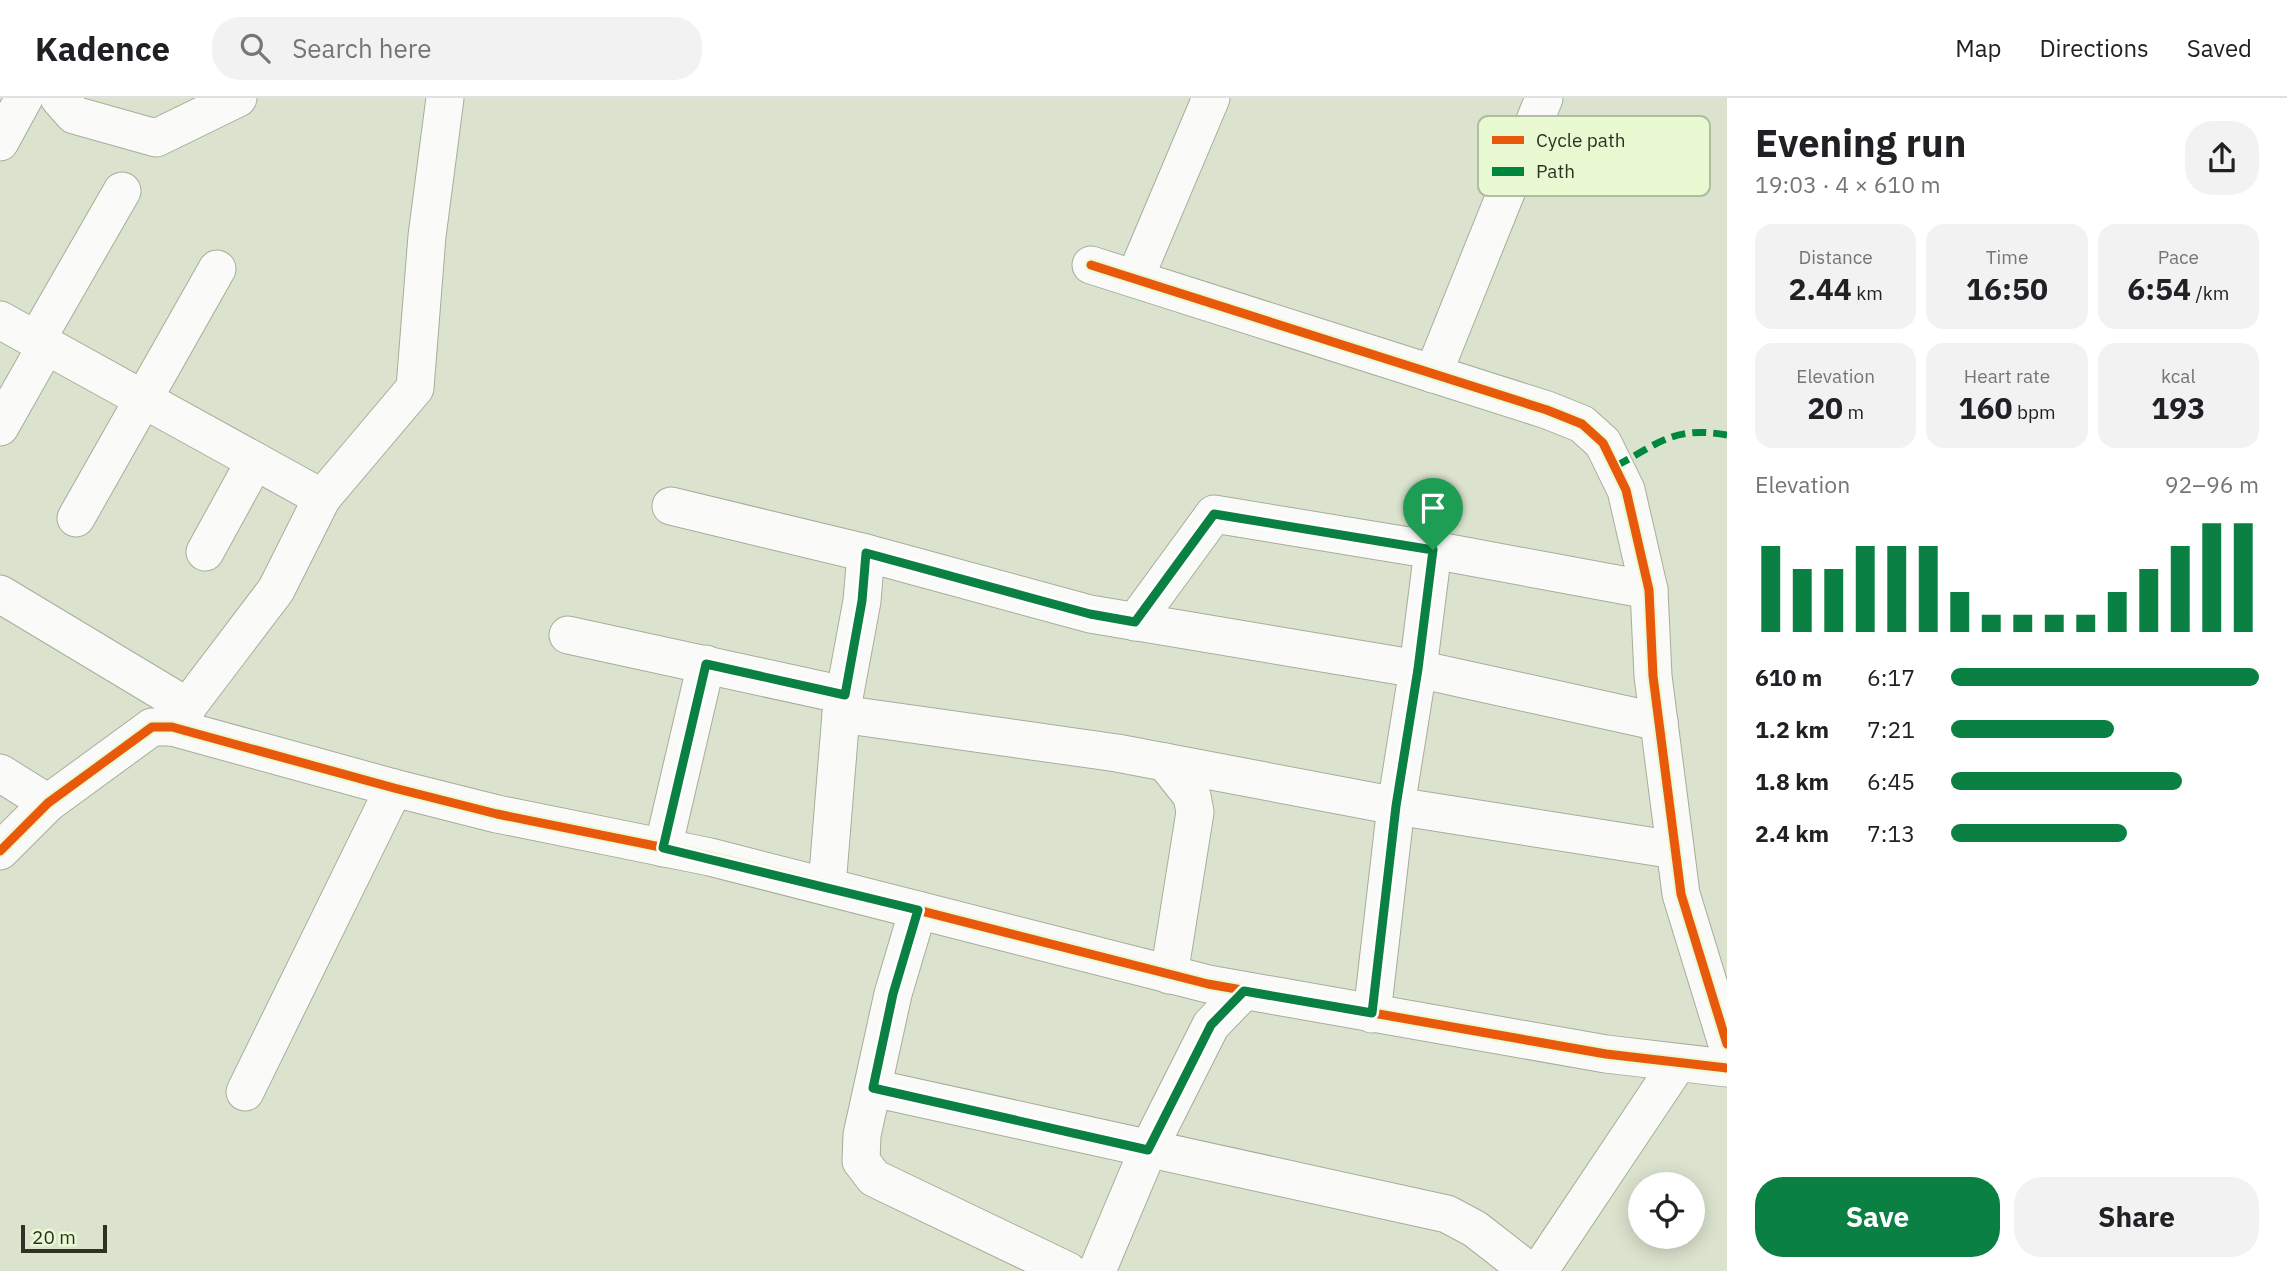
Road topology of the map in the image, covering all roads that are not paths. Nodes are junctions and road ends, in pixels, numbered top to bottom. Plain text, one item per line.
1 (24, 98) edge
2 (237, 98) edge
3 (445, 98) edge
4 (1211, 98) edge
5 (1544, 98) edge
6 (73, 104) edge
7 (1537, 116) edge
8 (0, 142) edge
9 (122, 191) dead end
10 (1505, 196) edge
11 (1091, 265) dead end
12 (217, 269) dead end
13 (1135, 278) junction
14 (0, 320) edge
15 (42, 342) junction
16 (1433, 374) junction
17 (144, 398) junction
18 (0, 428) edge
19 (255, 461) junction
20 (322, 498) junction
21 (671, 506) dead end
22 (76, 518) dead end
23 (1433, 550) junction
24 (205, 552) dead end
25 (866, 553) junction
26 (1649, 590) junction
27 (0, 594) edge
28 (1135, 622) junction
29 (568, 635) dead end
30 (706, 664) junction
31 (1418, 669) junction
32 (843, 704) junction
33 (180, 717) junction
34 (1659, 722) junction
35 (1165, 762) junction
36 (0, 773) edge
37 (394, 788) junction
38 (48, 803) junction
39 (1396, 806) junction
40 (663, 848) junction
41 (1675, 850) junction
42 (0, 851) edge
43 (827, 886) junction
44 (918, 910) junction
45 (1169, 975) junction
46 (1244, 991) junction
47 (1372, 1013) junction
48 (1727, 1044) edge
49 (1678, 1063) junction
50 (1727, 1068) edge
51 (873, 1088) junction
52 (245, 1092) dead end
53 (1148, 1150) junction
54 (1068, 1271) edge
55 (1097, 1271) edge
56 (1529, 1271) edge
57 (1539, 1271) edge

1 - 8 street
2 - 6 street
3 - 20 street
4 - 13 street
5 - 7 street
9 - 15 street
10 - 16 street
11 - 13 street
12 - 17 street
13 - 16 street
14 - 15 street
15 - 17 street
15 - 18 street
16 - 26 street
17 - 19 street
17 - 22 street
19 - 20 street
19 - 24 street
20 - 33 street
21 - 25 street
23 - 26 street
23 - 28 street
23 - 31 street
25 - 28 street
25 - 32 street
26 - 34 street
27 - 33 street
28 - 31 street
29 - 30 street
30 - 32 street
30 - 40 street
31 - 34 street
31 - 39 street
32 - 35 street
32 - 43 street
33 - 37 street
33 - 38 street
34 - 41 street
35 - 39 street
35 - 45 street
36 - 38 street
37 - 40 street
37 - 52 street
38 - 42 street
39 - 41 street
39 - 47 street
40 - 43 street
41 - 48 street
43 - 44 street
44 - 45 street
44 - 51 street
45 - 46 street
46 - 47 street
46 - 53 street
47 - 49 street
49 - 50 street
49 - 57 street
51 - 53 street
51 - 54 street
53 - 55 street
53 - 56 street

